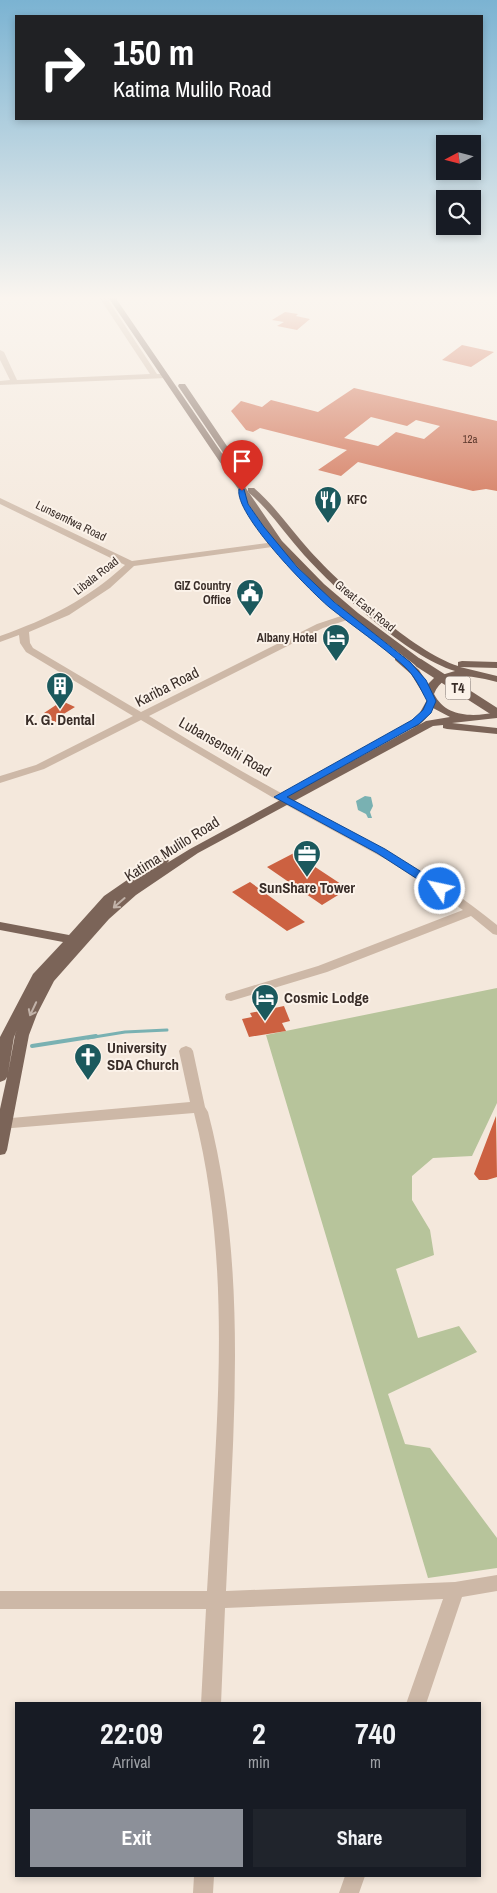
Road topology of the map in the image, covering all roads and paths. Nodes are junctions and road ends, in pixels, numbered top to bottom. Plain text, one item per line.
1 (171, 385) edge
2 (182, 385) edge
3 (246, 490) junction
4 (1, 503) edge
5 (272, 544) junction
6 (131, 564) junction
7 (347, 617) junction
8 (24, 631) junction
9 (0, 639) edge
10 (427, 661) junction
11 (497, 665) edge
12 (497, 670) edge
13 (473, 673) junction
14 (497, 679) edge
15 (430, 697) junction
16 (497, 705) edge
17 (497, 714) edge
18 (142, 716) junction
19 (470, 718) junction
20 (485, 718) junction
21 (497, 723) edge
22 (422, 728) junction
23 (497, 731) edge
24 (0, 780) edge
25 (283, 799) junction
26 (472, 911) junction
27 (0, 926) edge
28 (497, 931) edge
29 (76, 940) junction
30 (231, 997) dead end
31 (186, 1051) dead end
32 (0, 1077) edge
33 (198, 1108) junction
34 (2, 1124) edge
35 (0, 1150) edge
36 (497, 1583) edge
37 (455, 1590) junction
38 (0, 1600) edge
39 (216, 1600) junction
40 (211, 1702) edge
41 (417, 1702) edge
42 (204, 1877) edge
43 (355, 1877) edge
44 (203, 1893) edge
45 (350, 1893) edge

1 - 3 main road, Great East Road / T4
2 - 3 main road, Great East Road / T4
3 - 5 main road, Great East Road / T4
3 - 10 main road, Great East Road / T4
4 - 6 street, Lunsemfwa Road
5 - 6 street, Libala Road
5 - 7 main road, Great East Road / T4
6 - 8 street, Libala Road
7 - 15 main road, Great East Road / T4
7 - 18 street, Kariba Road
8 - 9 street, Libala Road
8 - 18 street, Lubansenshi Road
10 - 11 main road
10 - 13 main road, Great East Road / T4
10 - 16 main road, Great East Road / T4
10 - 17 main road, Great East Road / T4, bridge
12 - 13 main road, Katima Mulilo Road
13 - 14 main road, Great East Road
13 - 15 main road, Katima Mulilo Road
15 - 19 main road
15 - 25 main road, Katima Mulilo Road
17 - 20 main road
18 - 24 street, Kariba Road
18 - 25 street, Lubansenshi Road
19 - 20 main road
19 - 22 main road, Katima Mulilo Road
20 - 21 main road
22 - 23 main road
22 - 25 main road, Katima Mulilo Road
25 - 26 street, Lubansenshi Road
25 - 29 main road, Katima Mulilo Road
26 - 28 street, Lubansenshi Road
26 - 30 street
27 - 29 main road
29 - 32 main road, Katima Mulilo Road
29 -> 34 main road, Katima Mulilo Road
31 - 33 street
33 - 34 street
33 - 39 street
34 - 35 main road, Katima Mulilo Road
36 - 37 street
37 - 39 street
37 - 41 street
38 - 39 street
39 - 40 street
42 - 44 street
43 - 45 street

